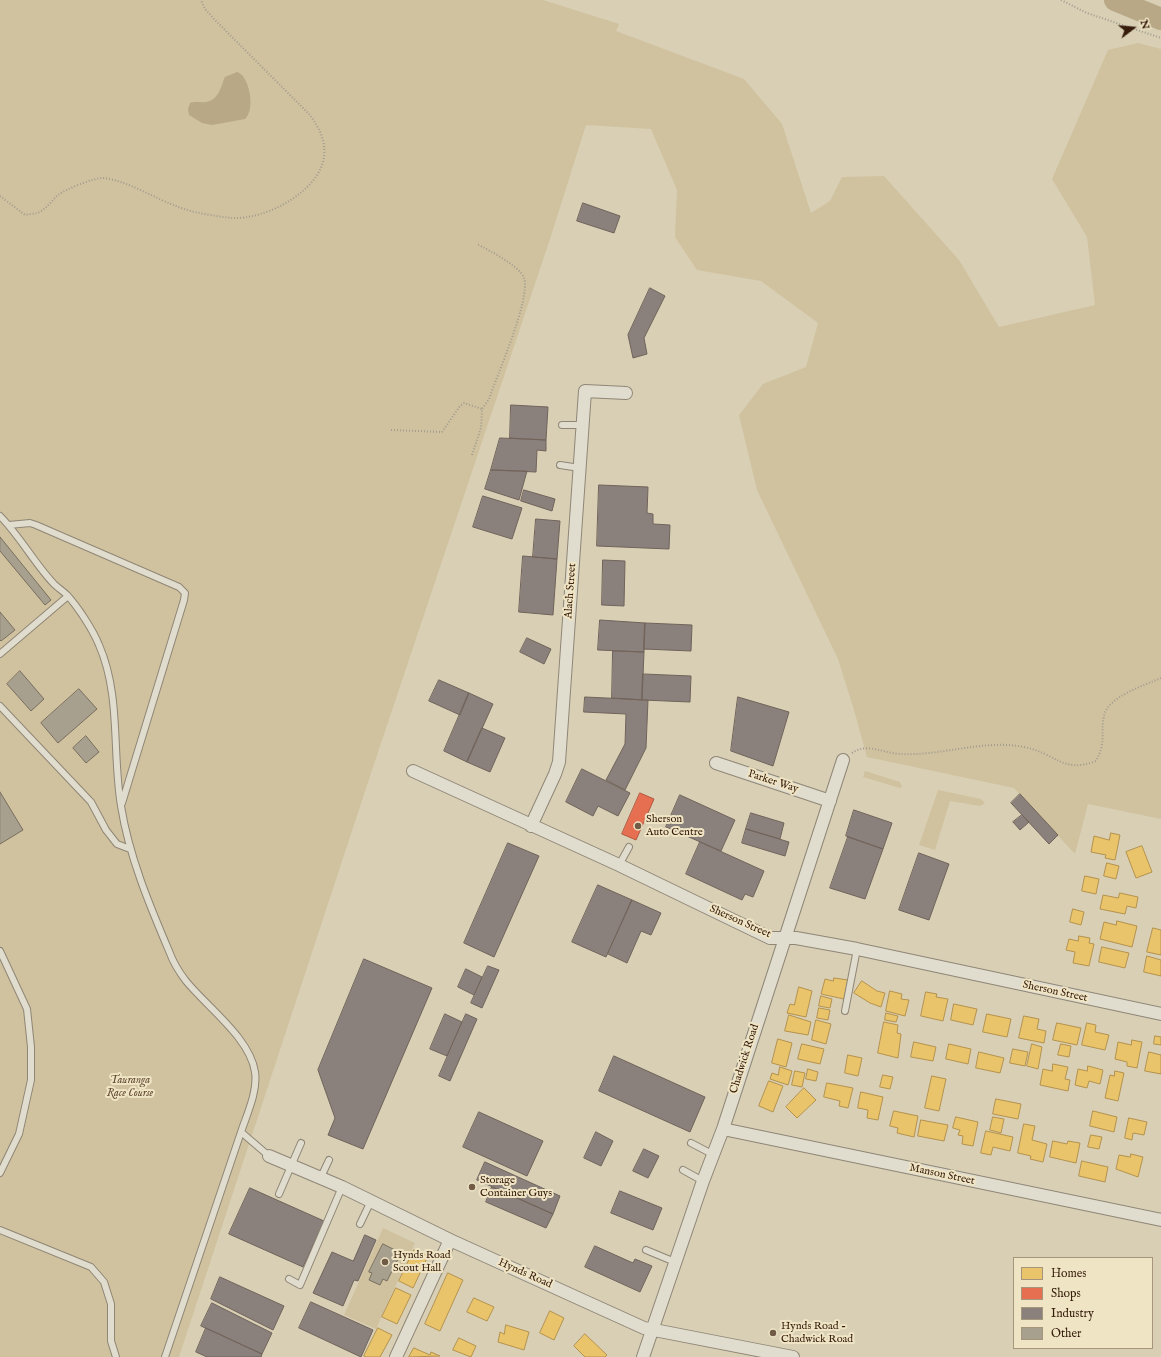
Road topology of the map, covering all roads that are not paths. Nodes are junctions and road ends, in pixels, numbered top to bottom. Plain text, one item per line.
1 (626, 393) dead end
2 (562, 425) dead end
3 (583, 425) junction
4 (560, 465) dead end
5 (580, 468) junction
6 (0, 516) edge
7 (9, 525) junction
8 (68, 596) junction
9 (0, 654) edge
10 (0, 706) edge
11 (843, 760) road end
12 (716, 763) dead end
13 (413, 771) dead end
14 (830, 801) junction
15 (121, 806) junction
16 (531, 826) junction
17 (629, 847) dead end
18 (130, 849) junction
19 (619, 865) junction
20 (784, 938) junction
21 (857, 949) junction
22 (0, 951) edge
23 (845, 1011) dead end
24 (1161, 1014) edge
25 (723, 1130) junction
26 (241, 1132) junction
27 (301, 1143) dead end
28 (691, 1143) dead end
29 (714, 1155) junction
30 (269, 1156) joint
31 (329, 1160) dead end
32 (292, 1165) junction
33 (683, 1170) dead end
34 (0, 1173) edge
35 (321, 1177) junction
36 (703, 1181) junction
37 (342, 1187) junction
38 (278, 1194) dead end
39 (371, 1201) junction
40 (1161, 1220) edge
41 (360, 1224) dead end
42 (0, 1230) edge
43 (450, 1240) junction
44 (646, 1250) dead end
45 (675, 1262) junction
46 (290, 1279) dead end
47 (652, 1330) junction
48 (116, 1357) edge
49 (165, 1357) edge
50 (396, 1357) edge
51 (643, 1357) edge
52 (793, 1357) edge

1 - 3 street, Alach Street
2 - 3 lane
3 - 5 street, Alach Street
4 - 5 lane
5 - 16 street, Alach Street
6 - 7 lane
7 - 8 lane
7 - 15 lane
8 - 9 lane
8 - 15 lane
10 - 18 lane
11 - 14 street, Chadwick Road
12 - 14 street, Parker Way
13 - 16 street, Sherson Street
14 - 20 street, Chadwick Road
15 - 18 lane
16 - 19 street, Sherson Street
17 - 19 lane
18 - 26 lane
19 - 20 street, Sherson Street
20 - 21 street, Sherson Street
20 - 25 street, Chadwick Road
21 - 23 lane
21 - 24 street, Sherson Street
22 - 34 lane
25 - 29 street, Chadwick Road
25 - 40 street, Manson Street
26 - 30 lane
26 - 49 lane
27 - 32 lane
28 - 29 lane
29 - 36 street, Chadwick Road
30 - 32 street, Hynds Road
31 - 35 lane
32 - 35 street, Hynds Road
32 - 38 lane
33 - 36 lane
35 - 37 street, Hynds Road
36 - 45 street, Chadwick Road
37 - 39 street, Hynds Road
37 - 46 lane
39 - 41 lane
39 - 43 street, Hynds Road
42 - 48 lane
43 - 47 street, Hynds Road
43 - 50 street
44 - 45 lane
45 - 47 street, Chadwick Road
47 - 51 street, Chadwick Road
47 - 52 street, Hynds Road

